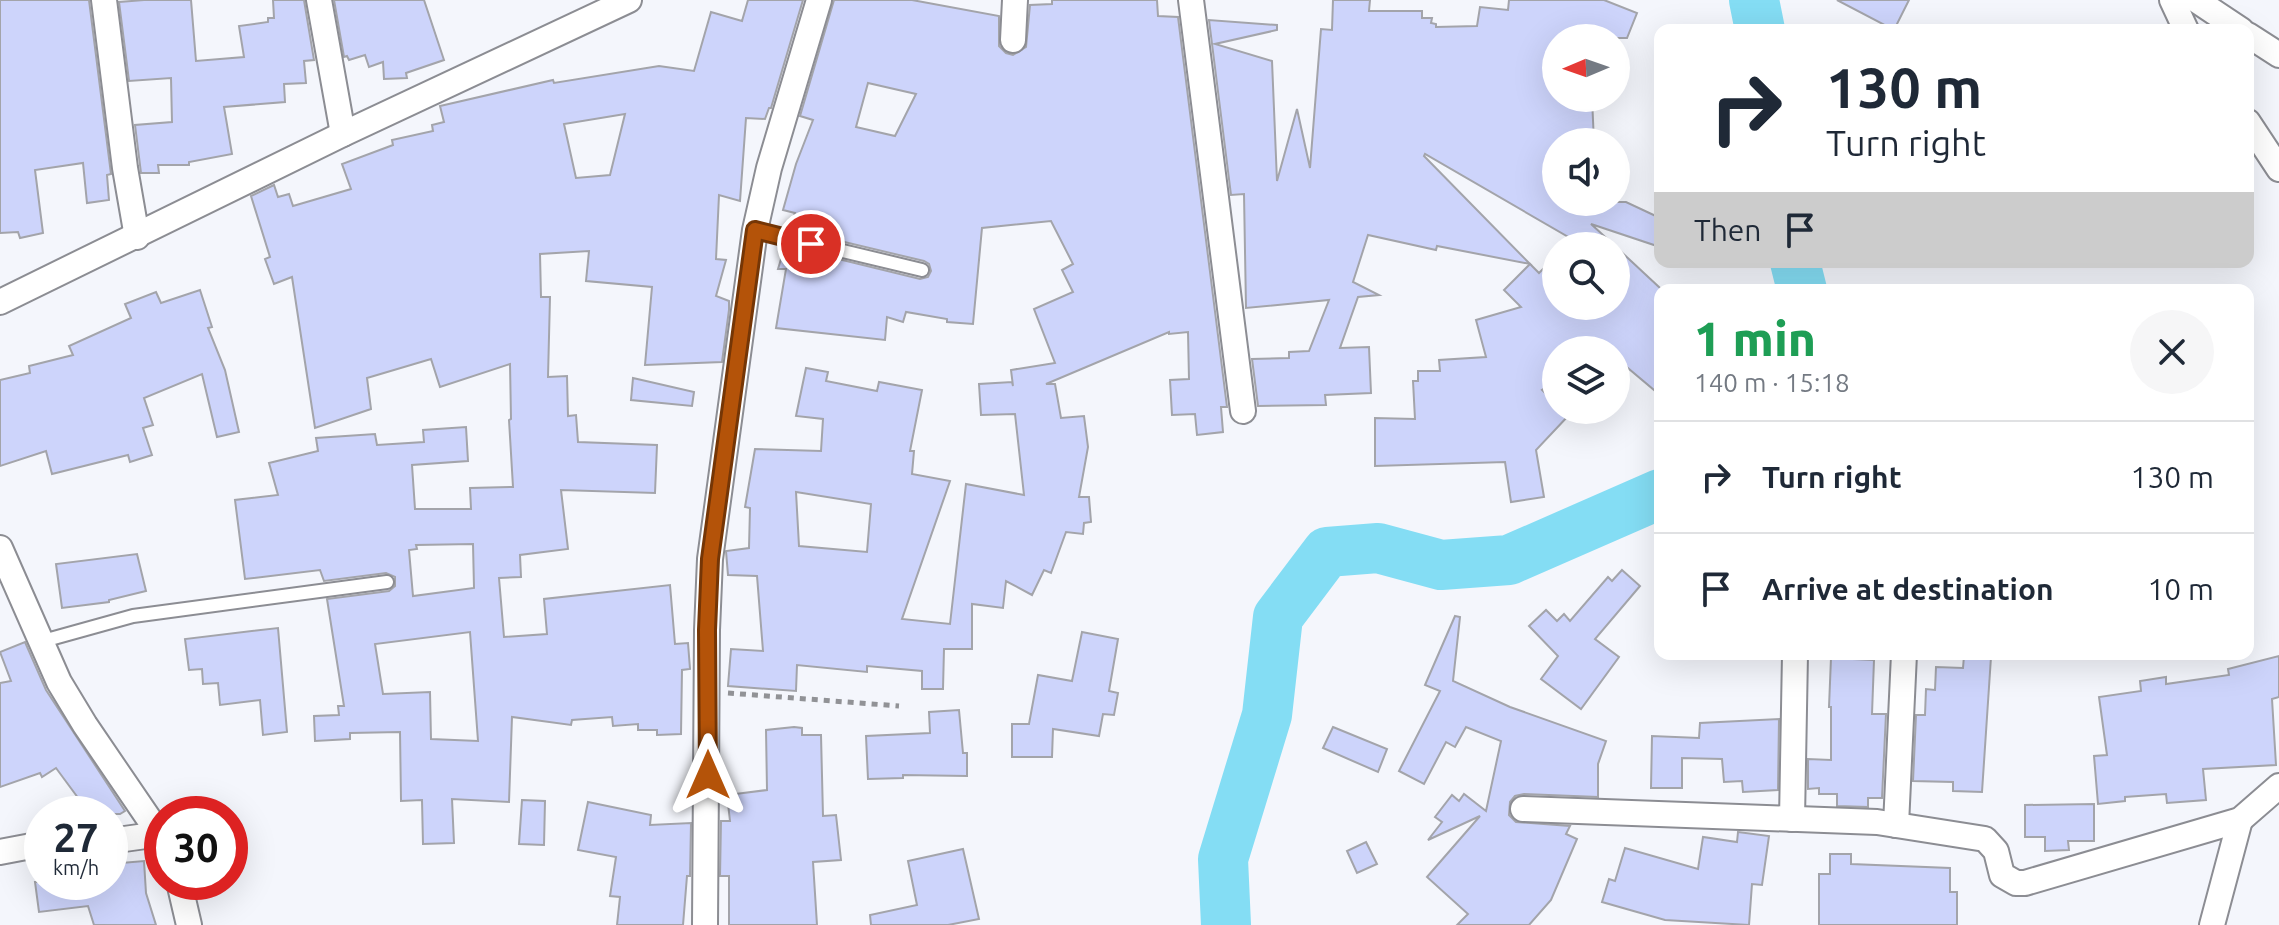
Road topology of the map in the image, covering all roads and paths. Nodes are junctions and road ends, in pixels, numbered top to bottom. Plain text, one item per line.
1 (104, 0) edge
2 (319, 0) edge
3 (629, 0) edge
4 (819, 0) edge
5 (1015, 0) edge
6 (1191, 0) edge
7 (2172, 0) edge
8 (2196, 0) edge
9 (2183, 24) edge
10 (2232, 24) edge
11 (2254, 39) edge
12 (1013, 40) dead end
13 (2279, 55) edge
14 (2254, 131) edge
15 (343, 134) junction
16 (2279, 169) edge
17 (755, 230) junction
18 (137, 237) junction
19 (922, 270) dead end
20 (0, 302) edge
21 (1243, 411) dead end
22 (0, 548) edge
23 (387, 582) dead end
24 (43, 641) junction
25 (1795, 660) edge
26 (1904, 660) edge
27 (707, 692) junction
28 (899, 706) dead end
29 (2279, 786) edge
30 (1523, 809) dead end
31 (144, 811) edge
32 (1792, 819) junction
33 (2240, 820) junction
34 (1896, 825) junction
35 (24, 847) edge
36 (0, 852) edge
37 (183, 900) edge
38 (189, 925) edge
39 (705, 925) edge
40 (2212, 925) edge

1 - 18 street
2 - 15 street
3 - 15 street
4 - 17 street
5 - 12 street
6 - 21 street
7 - 9 street
8 - 10 street
11 - 13 street
14 - 16 street
15 - 18 street
17 - 19 lane
17 - 27 street
18 - 20 street
22 - 24 street
23 - 24 lane
24 - 31 street
25 - 32 street
26 - 34 street
27 - 28 path
27 - 39 street
29 - 33 street
30 - 32 street
32 - 34 street
33 - 34 street
33 - 40 street
35 - 36 street
37 - 38 street

